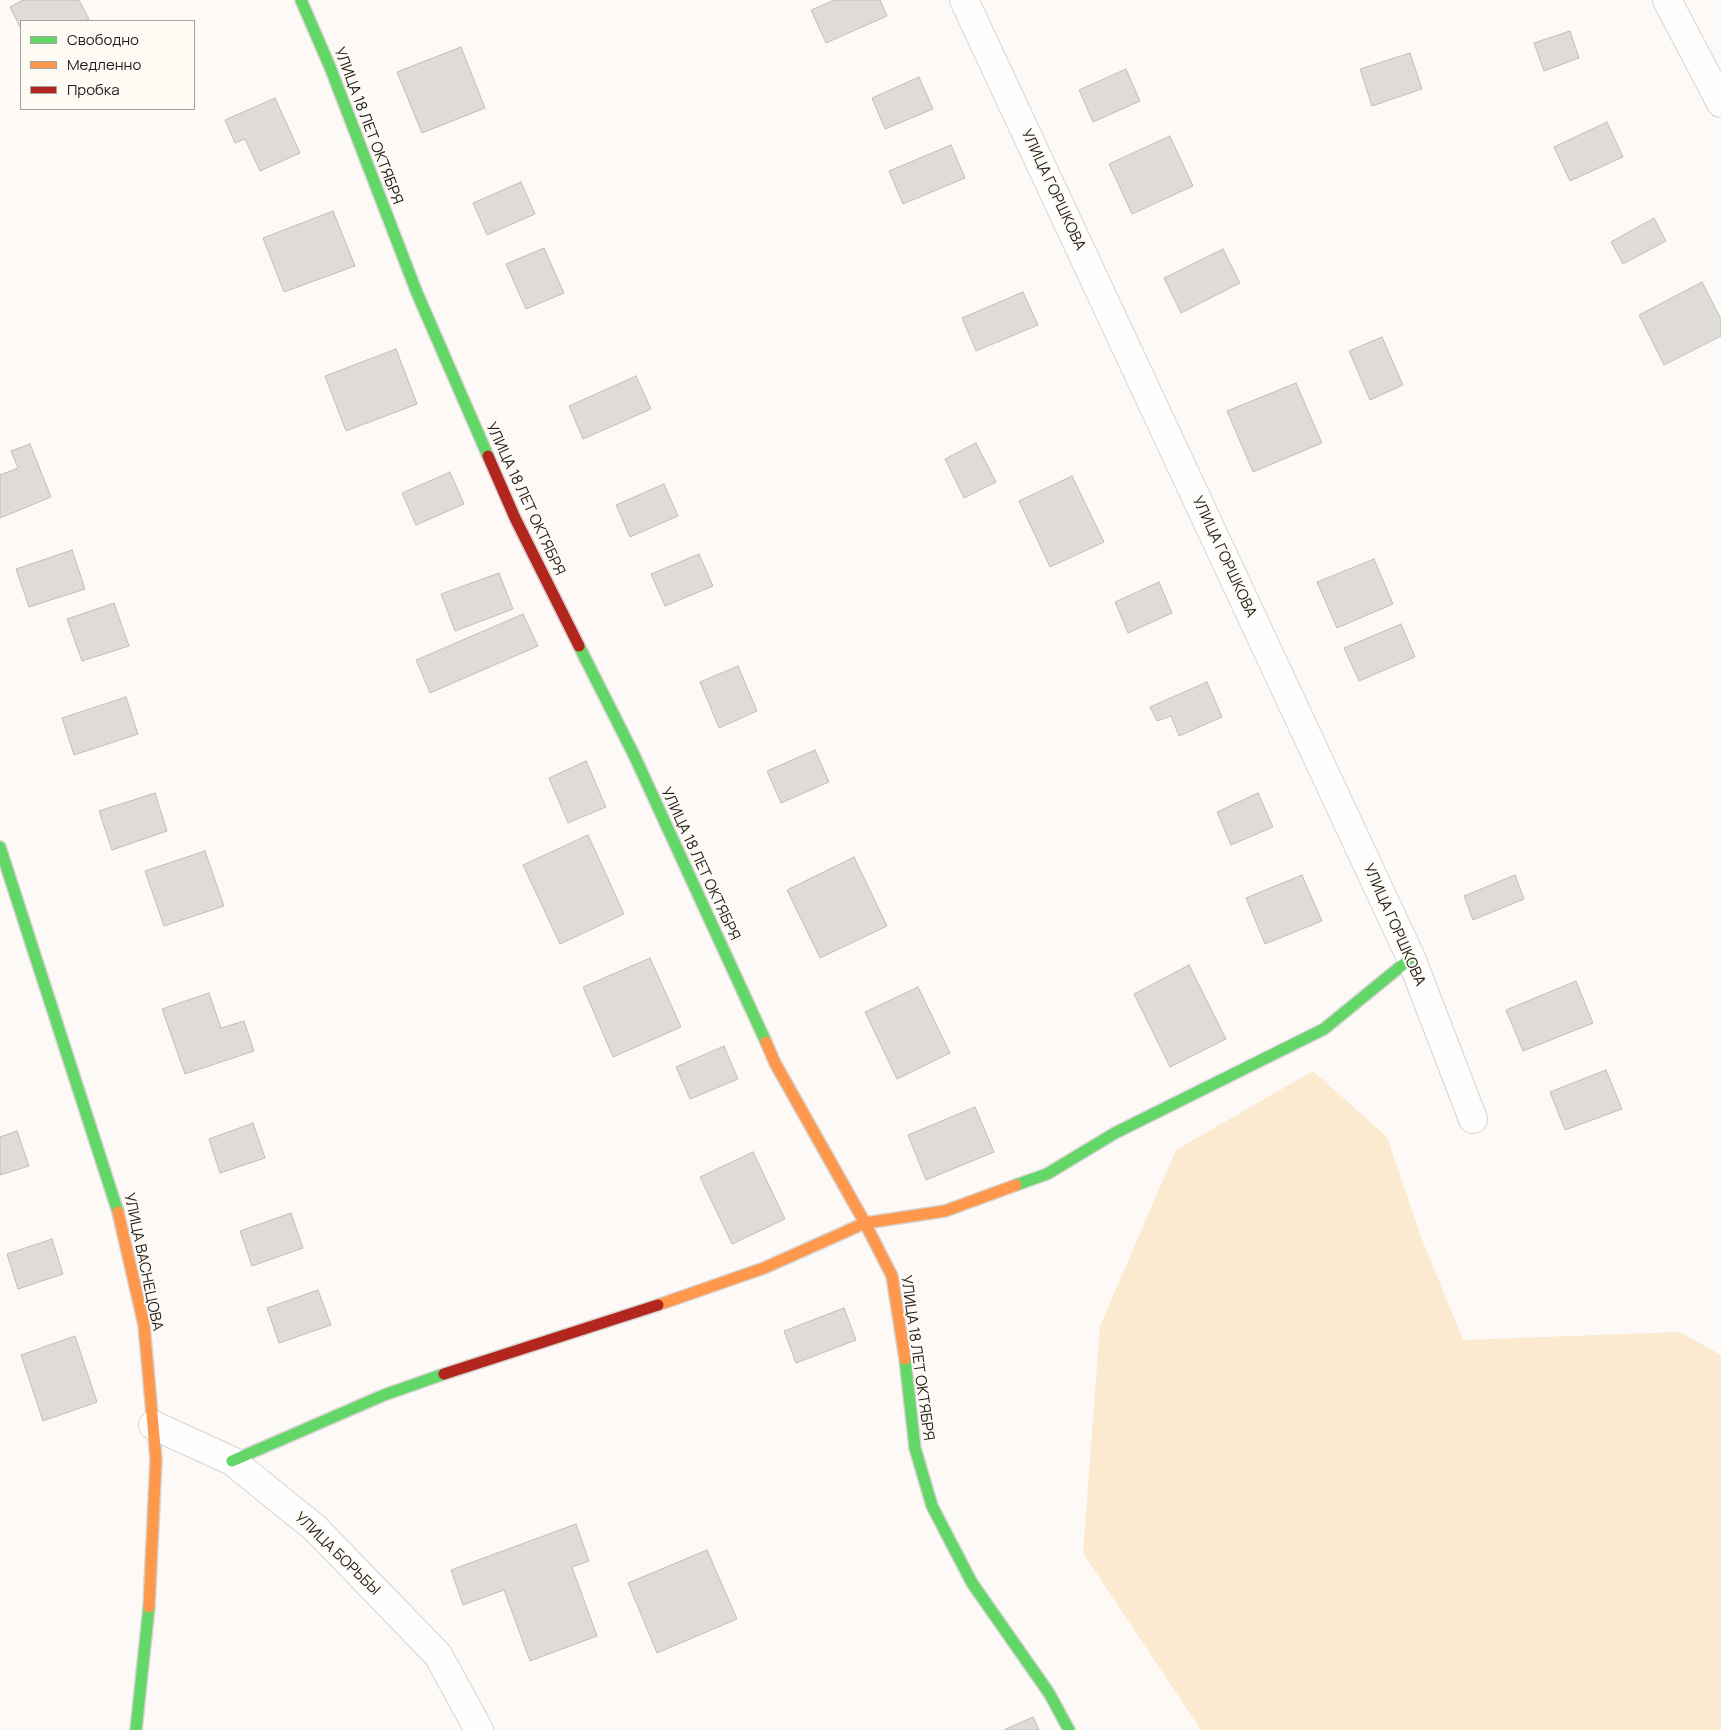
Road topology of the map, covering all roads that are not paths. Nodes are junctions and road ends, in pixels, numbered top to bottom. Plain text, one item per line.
1 (301, 0) edge
2 (964, 0) edge
3 (1667, 0) edge
4 (1721, 103) edge
5 (0, 847) edge
6 (1411, 958) junction
7 (1473, 1119) dead end
8 (865, 1223) junction
9 (152, 1424) junction
10 (232, 1461) junction
11 (136, 1730) edge
12 (479, 1730) edge
13 (1069, 1730) edge

1 - 8 street, УЛИЦА 18 ЛЕТ ОКТЯБРЯ
2 - 6 street, УЛИЦА ГОРШКОВА
3 - 4 street
5 - 9 street, УЛИЦА ВАСНЕЦОВА
6 - 7 street, УЛИЦА ГОРШКОВА
6 - 8 street
8 - 10 street
8 - 13 street, УЛИЦА 18 ЛЕТ ОКТЯБРЯ
9 - 10 street, УЛИЦА БОРЬБЫ
9 - 11 street, УЛИЦА ВАСНЕЦОВА
10 - 12 street, УЛИЦА БОРЬБЫ

